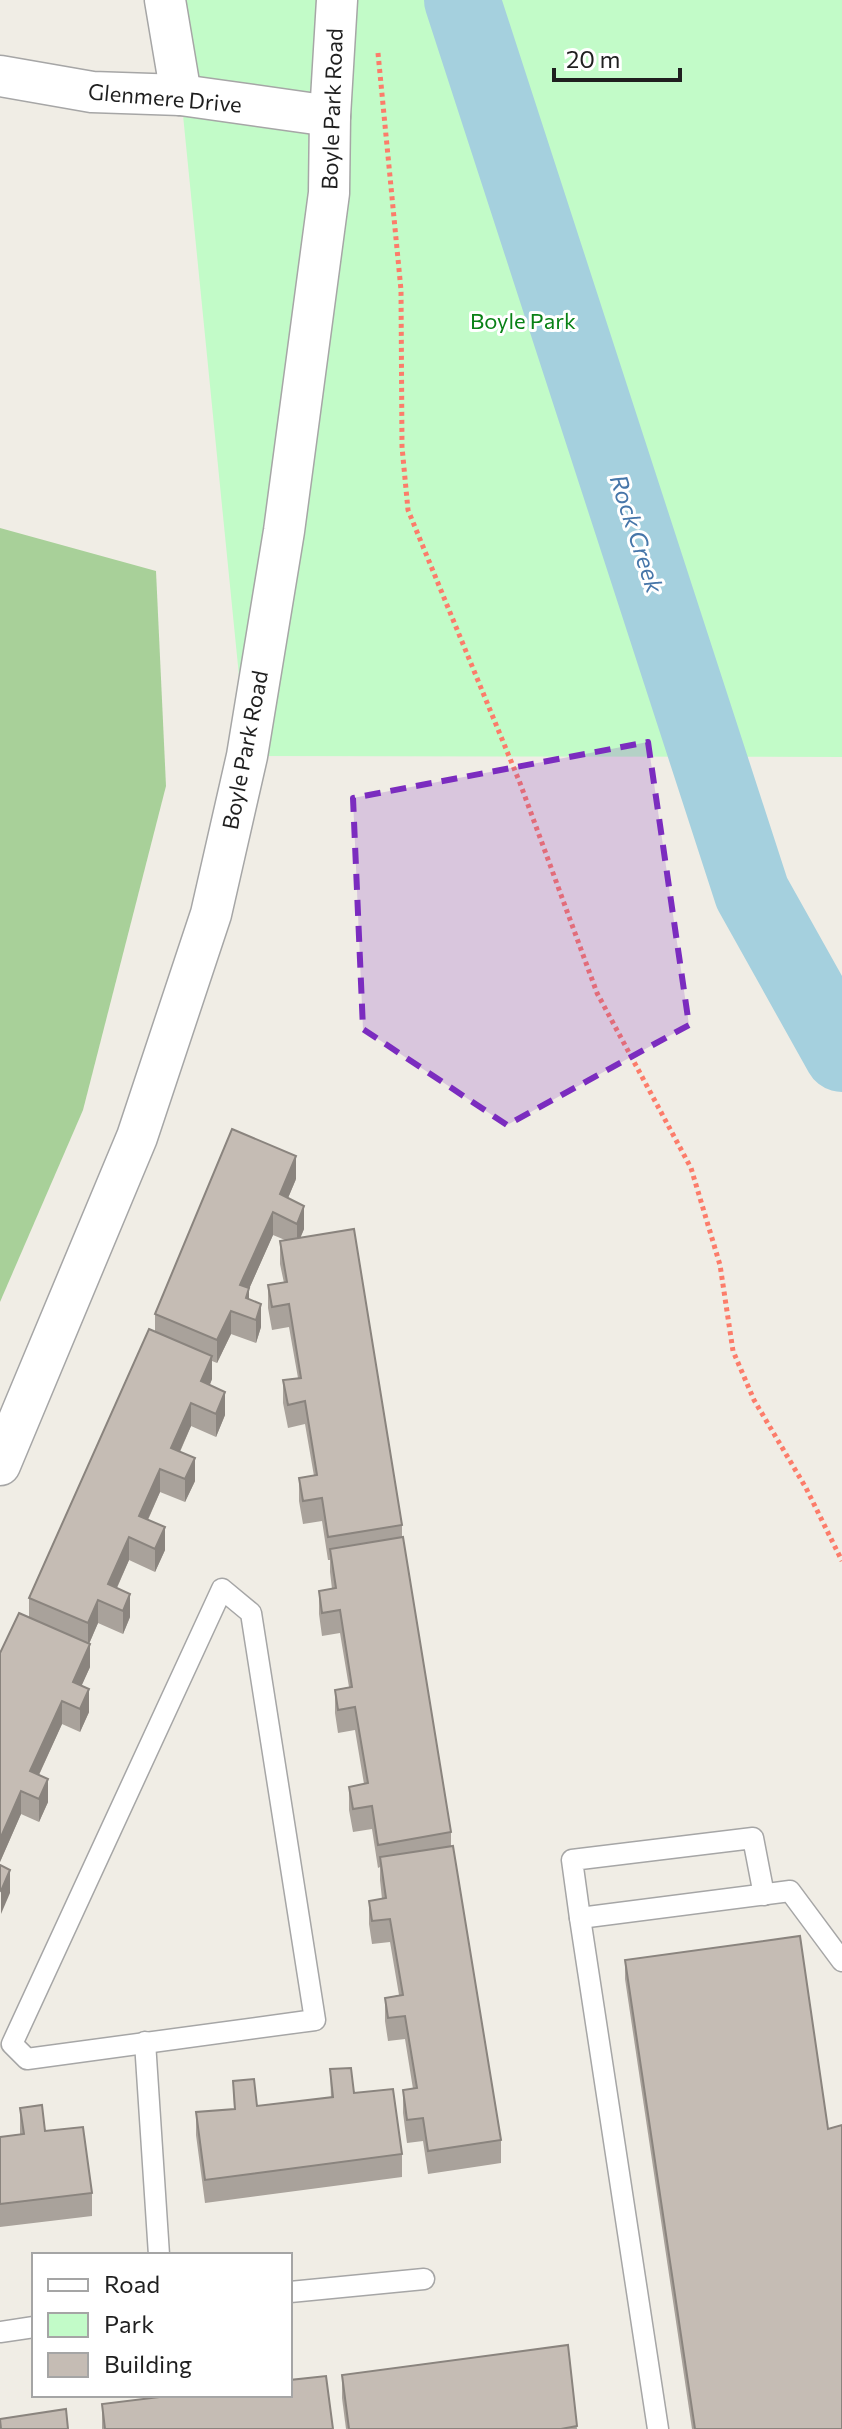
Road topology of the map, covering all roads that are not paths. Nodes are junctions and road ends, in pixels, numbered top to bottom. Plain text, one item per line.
1 (165, 0) edge
2 (337, 0) edge
3 (0, 76) edge
4 (181, 95) junction
5 (330, 116) junction
6 (0, 1465) edge
7 (764, 1895) junction
8 (580, 1918) junction
9 (842, 1961) edge
10 (145, 2042) junction
11 (159, 2253) edge
12 (424, 2279) dead end
13 (292, 2292) edge
14 (32, 2327) edge
15 (0, 2332) edge
16 (658, 2429) edge

1 - 4 street
2 - 5 street, Boyle Park Road
3 - 4 street, Glenmere Drive
4 - 5 street, Glenmere Drive
5 - 6 street, Boyle Park Road
7 - 8 lane
7 - 8 lane
7 - 9 lane
8 - 16 lane
10 - 10 lane
10 - 11 lane
12 - 13 lane
14 - 15 lane

